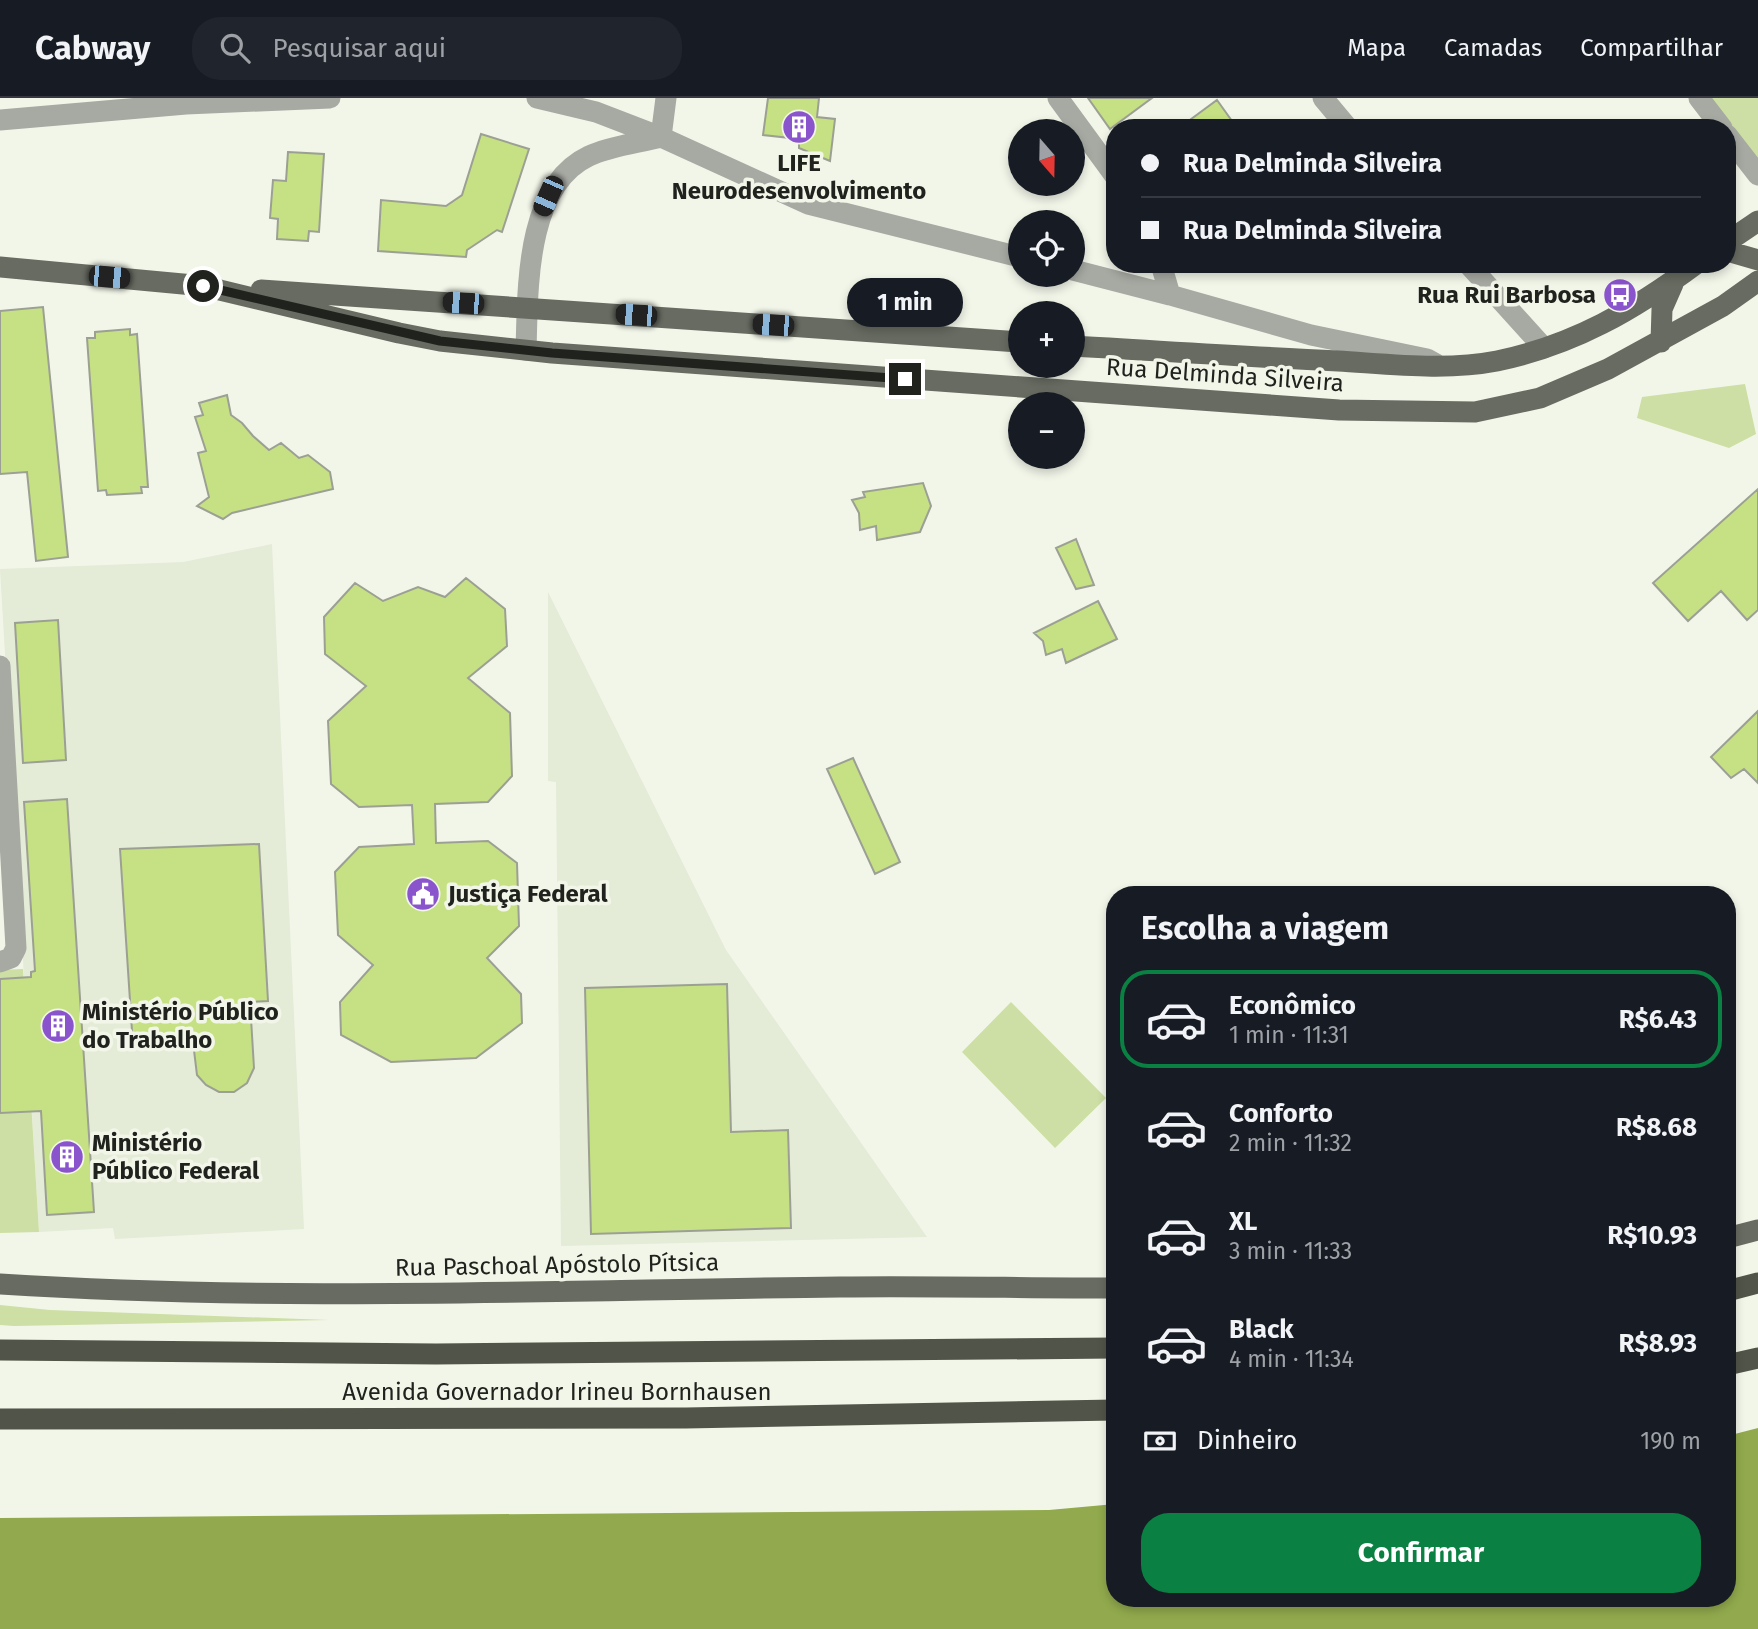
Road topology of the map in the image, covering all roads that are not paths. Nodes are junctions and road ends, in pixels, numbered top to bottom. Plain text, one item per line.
1 (330, 98) edge
2 (537, 98) edge
3 (666, 98) edge
4 (1059, 98) edge
5 (1323, 98) edge
6 (1699, 98) edge
7 (186, 101) edge
8 (1340, 119) edge
9 (1715, 119) edge
10 (0, 120) edge
11 (661, 137) junction
12 (1736, 146) edge
13 (1106, 163) edge
14 (1758, 174) edge
15 (1758, 221) edge
16 (1736, 236) edge
17 (1008, 254) edge
18 (1736, 254) edge
19 (1758, 260) edge
20 (0, 268) edge
21 (1085, 273) edge
22 (1164, 273) edge
23 (1476, 273) edge
24 (1684, 273) edge
25 (1676, 279) junction
26 (1758, 281) edge
27 (203, 286) junction
28 (1170, 295) junction
29 (527, 307) junction
30 (1008, 341) edge
31 (1661, 342) junction
32 (1085, 347) edge
33 (1544, 348) junction
34 (526, 350) junction
35 (1437, 365) junction
36 (0, 666) edge
37 (0, 962) edge
38 (1758, 1230) edge
39 (1736, 1236) edge
40 (1758, 1283) edge
41 (0, 1284) edge
42 (1106, 1288) edge
43 (1736, 1289) edge
44 (1106, 1348) edge
45 (0, 1350) edge
46 (1758, 1358) edge
47 (1736, 1363) edge
48 (1106, 1410) edge
49 (0, 1419) edge

1 - 7 street
2 - 11 street
3 - 11 street
4 - 13 street
5 - 8 street
6 - 9 street
7 - 10 street
11 - 17 street
11 - 29 street
12 - 14 street
15 - 16 main road
18 - 19 main road
20 - 27 main road, Rua Delminda Silveira
21 - 28 street
22 - 28 street
23 - 33 street
24 - 25 main road, Rua Delminda Silveira
25 - 31 main road
25 - 33 main road, Rua Delminda Silveira
26 - 31 main road, Rua Delminda Silveira
27 - 29 main road, Rua Delminda Silveira
27 - 34 main road, Rua Delminda Silveira
28 - 35 street
29 - 30 main road, Rua Delminda Silveira
29 - 34 street
31 - 34 main road, Rua Delminda Silveira
32 - 35 main road, Rua Delminda Silveira
33 - 35 main road, Rua Delminda Silveira
36 - 37 street
38 - 39 main road
40 - 43 highway
41 - 42 main road, Rua Paschoal Apóstolo Pítsica
44 - 45 highway, Avenida Governador Irineu Bornhausen
46 - 47 highway
48 - 49 highway, Avenida Governador Irineu Bornhausen

